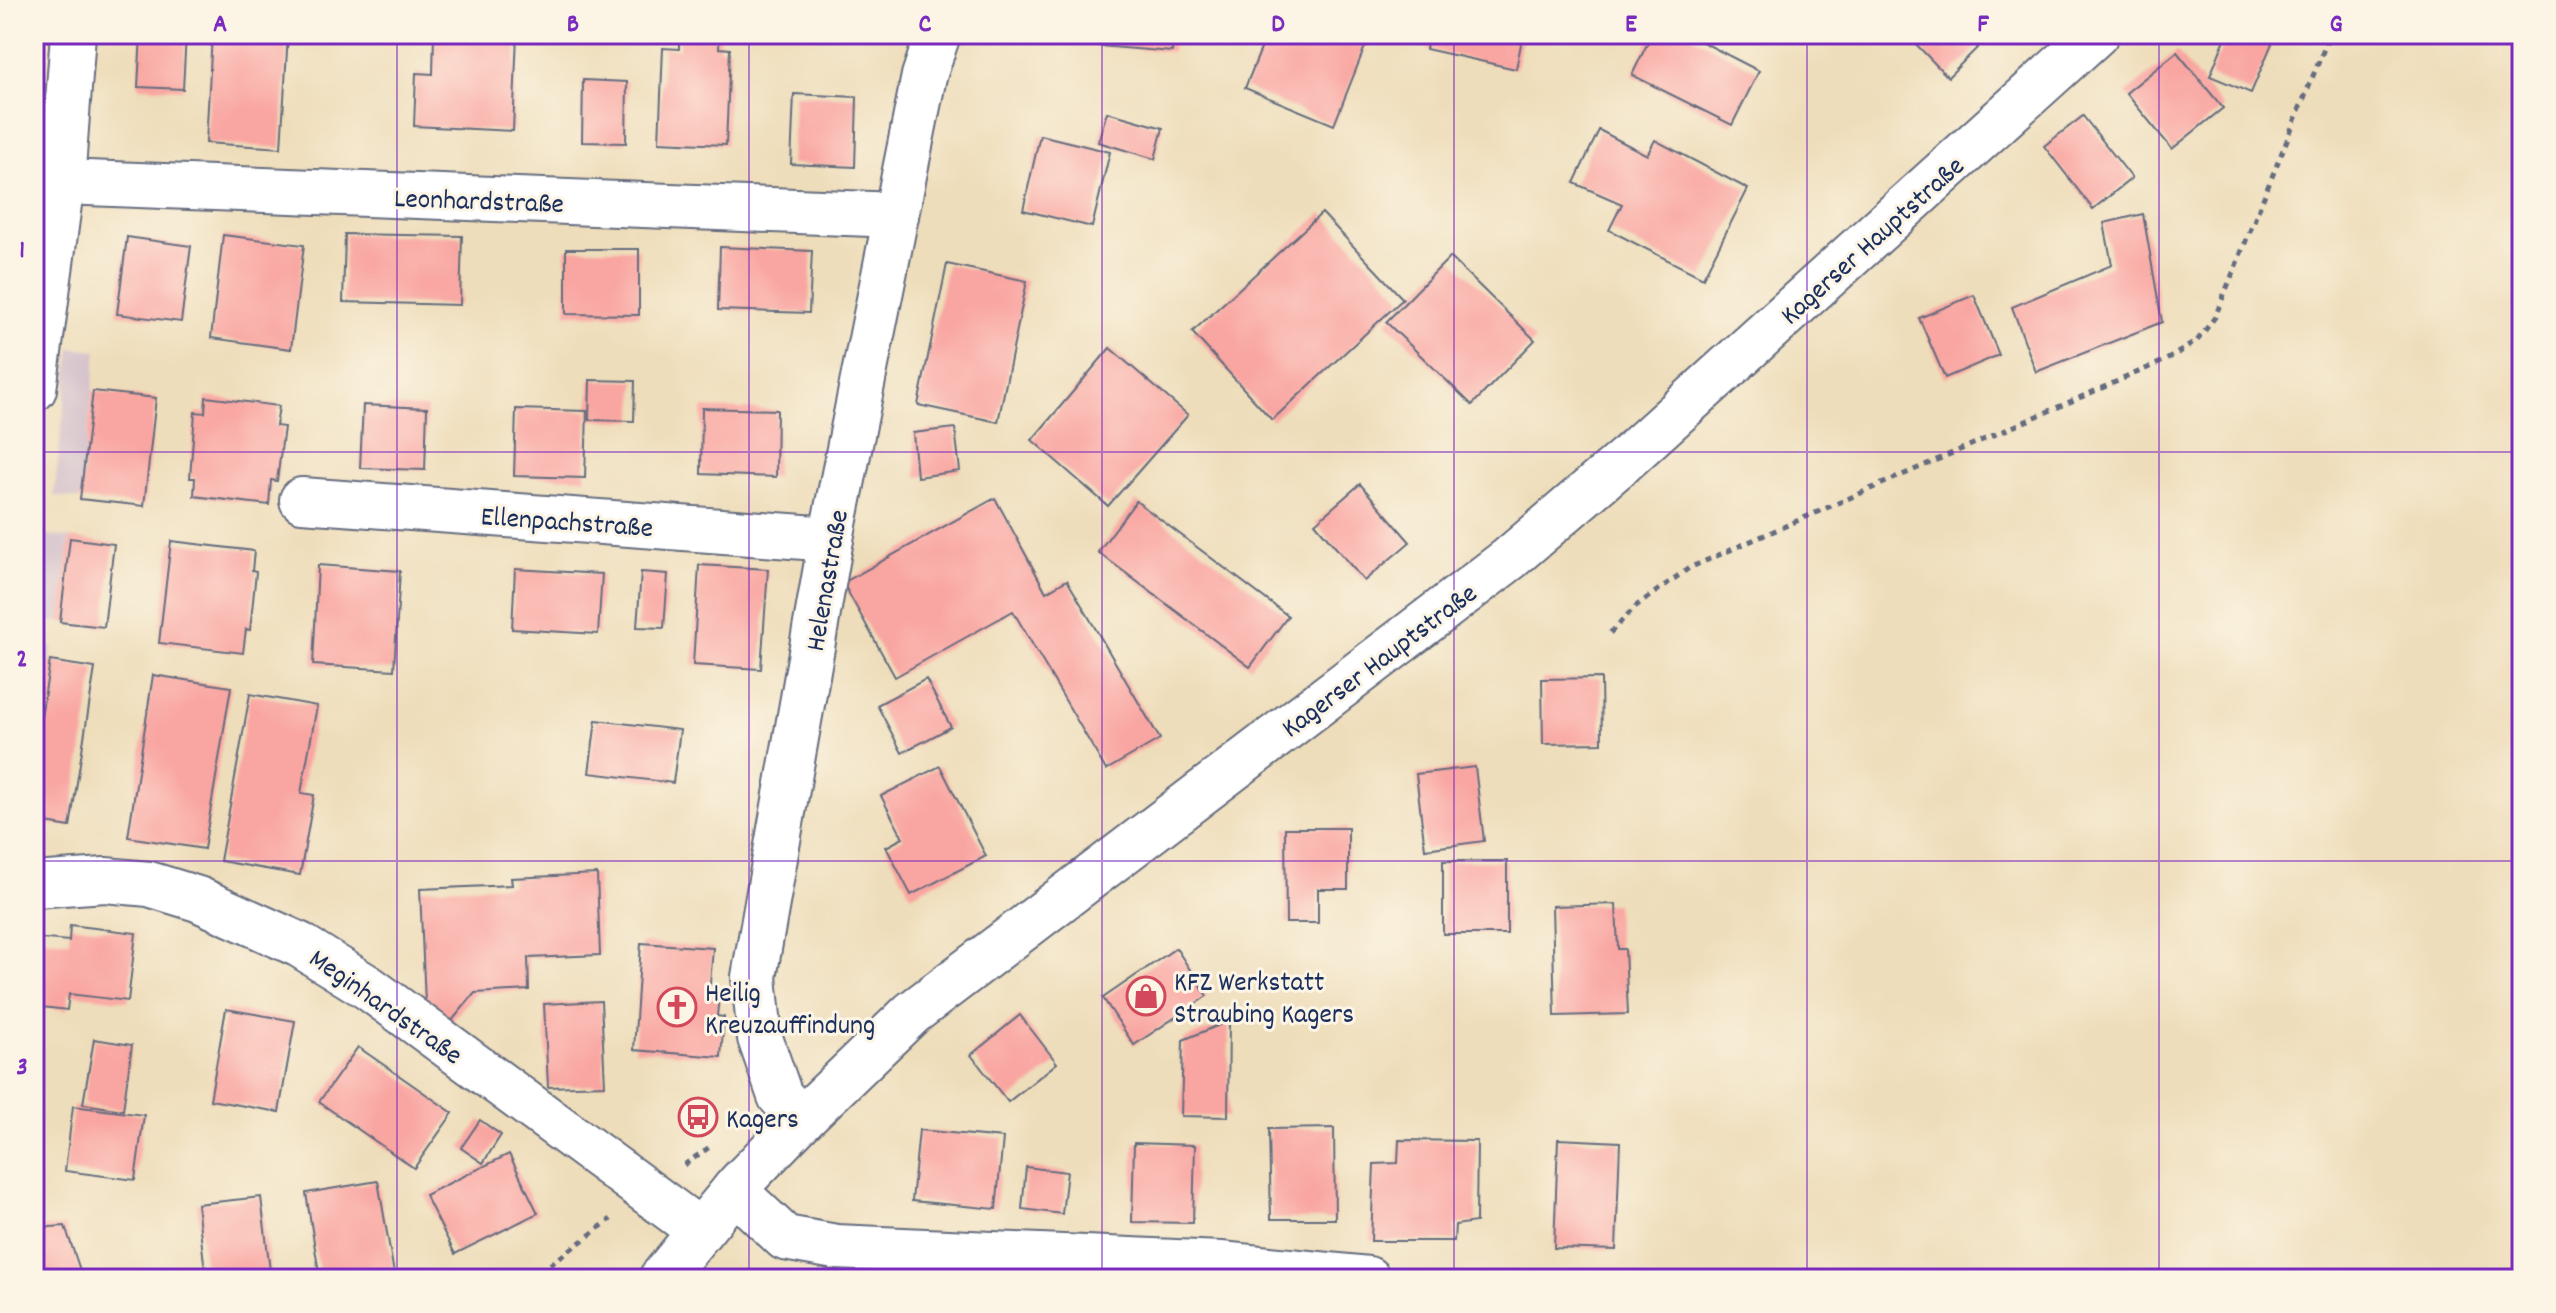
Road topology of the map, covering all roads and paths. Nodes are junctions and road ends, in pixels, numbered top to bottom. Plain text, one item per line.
1 (73, 34) edge
2 (938, 34) edge
3 (2096, 34) edge
4 (2330, 34) edge
5 (50, 111) edge
6 (62, 182) junction
7 (896, 215) junction
8 (34, 389) edge
9 (302, 500) dead end
10 (831, 539) junction
11 (1610, 633) dead end
12 (34, 885) edge
13 (802, 1119) junction
14 (734, 1190) junction
15 (699, 1230) junction
16 (835, 1263) edge
17 (661, 1279) edge
18 (1368, 1279) edge

1 - 5 street
2 - 7 street, Helenastraße
3 - 13 street, Kagerser Hauptstraße
4 - 11 path
5 - 6 street
6 - 7 street, Leonhardstraße
6 - 8 street
7 - 10 street, Helenastraße
9 - 10 street, Ellenpachstraße
10 - 13 street, Helenastraße
12 - 15 street, Meginhardstraße
13 - 14 street, Kagerser Hauptstraße
14 - 15 street, Kagerser Hauptstraße
14 - 16 street
15 - 17 street, Kagerser Hauptstraße
16 - 18 street

